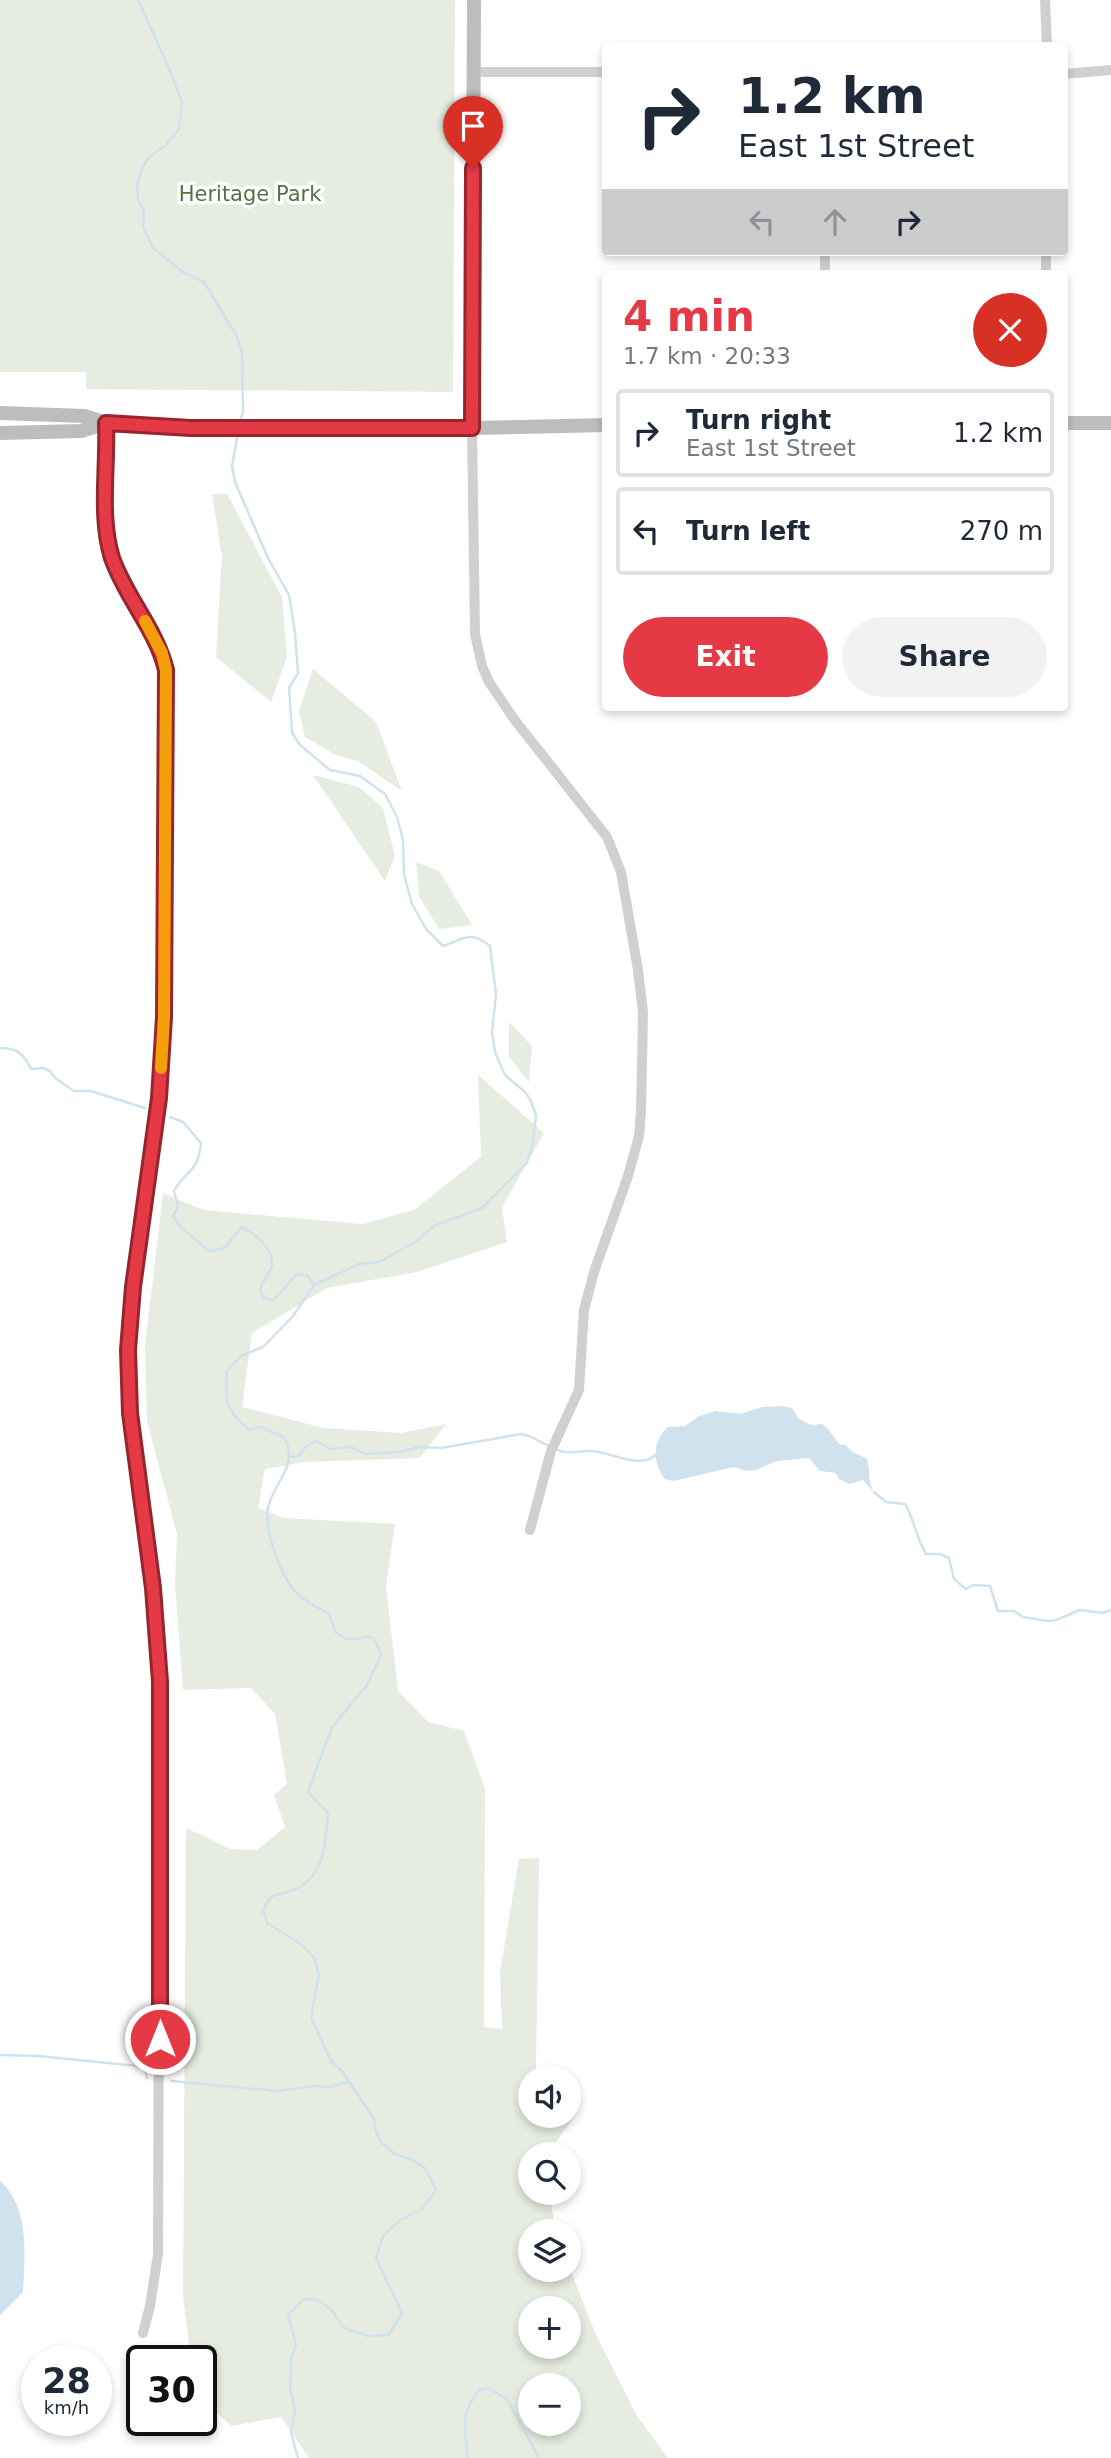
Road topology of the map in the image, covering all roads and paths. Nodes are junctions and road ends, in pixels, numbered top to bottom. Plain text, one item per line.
1 (474, 0) edge
2 (1045, 0) edge
3 (1047, 42) edge
4 (1111, 69) edge
5 (474, 72) junction
6 (602, 72) edge
7 (1068, 74) edge
8 (0, 413) edge
9 (106, 423) junction
10 (1068, 423) edge
11 (1111, 424) edge
12 (602, 425) edge
13 (472, 428) junction
14 (0, 433) edge
15 (530, 1530) dead end
16 (143, 2333) dead end

1 - 5 main road
2 - 3 street
4 - 7 street
5 - 6 street
5 - 13 main road
8 - 9 main road
9 - 13 main road
9 - 14 main road
9 - 16 street
10 - 11 main road
12 - 13 main road
13 - 15 street

